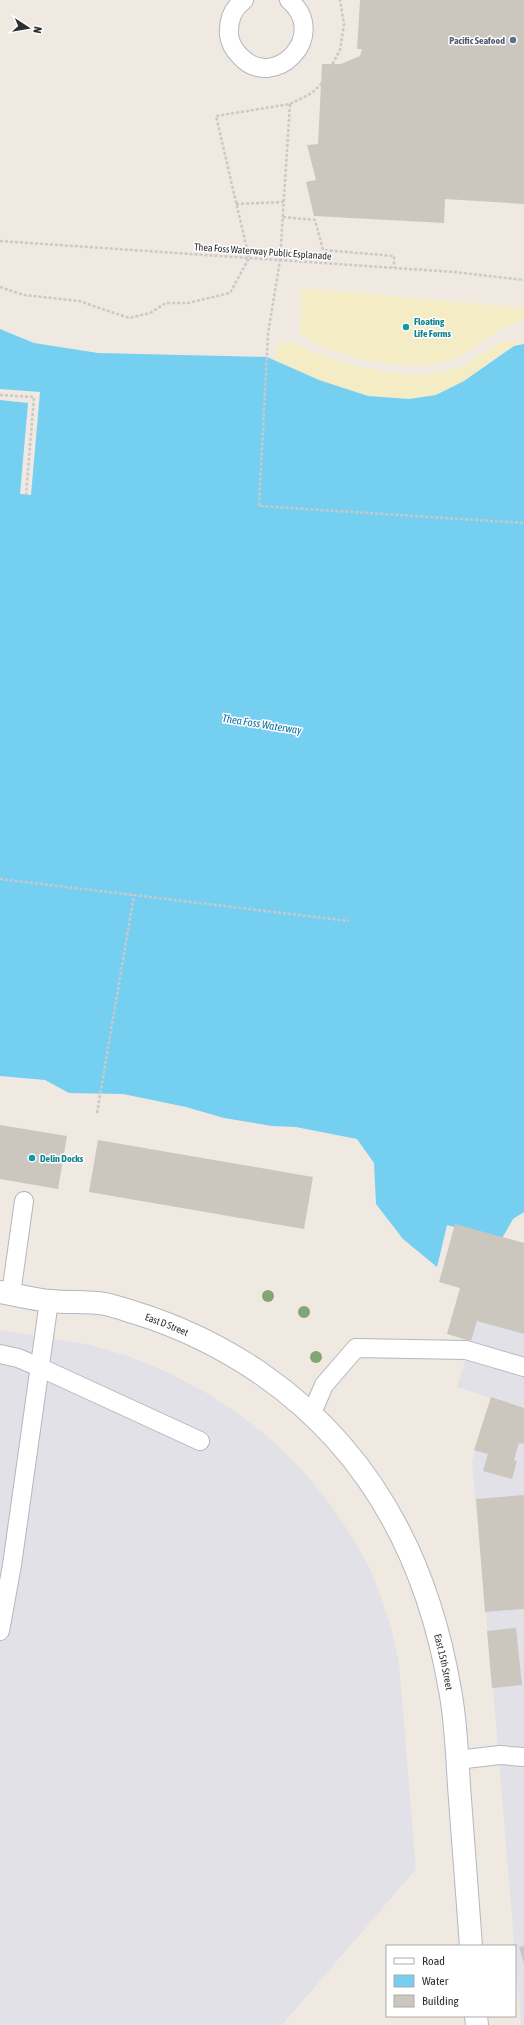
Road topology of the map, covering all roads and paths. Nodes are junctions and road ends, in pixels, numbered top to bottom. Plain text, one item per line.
1 (244, 0) edge
2 (289, 0) edge
3 (340, 0) edge
4 (290, 104) junction
5 (284, 202) junction
6 (236, 204) junction
7 (283, 217) junction
8 (0, 241) edge
9 (249, 258) junction
10 (280, 260) junction
11 (394, 268) junction
12 (524, 280) edge
13 (0, 287) edge
14 (0, 394) edge
15 (26, 495) dead end
16 (524, 524) edge
17 (0, 879) edge
18 (134, 895) junction
19 (349, 921) dead end
20 (98, 1113) dead end
21 (24, 1201) dead end
22 (6, 1293) edge
23 (49, 1301) junction
24 (0, 1354) edge
25 (524, 1366) edge
26 (39, 1367) junction
27 (312, 1414) junction
28 (200, 1441) dead end
29 (0, 1631) edge
30 (524, 1757) edge
31 (457, 1760) junction
32 (471, 1945) edge

1 - 2 lane
3 - 4 path
4 - 5 path
4 - 6 path
5 - 6 path
5 - 7 path
6 - 9 path
7 - 10 path
7 - 11 path
8 - 9 path, Thea Foss Waterway Public Esplanade
9 - 10 path, Thea Foss Waterway Public Esplanade
9 - 13 path
10 - 11 path, Thea Foss Waterway Public Esplanade
10 - 16 path
11 - 12 path, Thea Foss Waterway Public Esplanade
14 - 15 path
17 - 18 path
18 - 19 path
18 - 20 path
21 - 22 lane
22 - 23 street, East D Street
23 - 26 lane
23 - 27 street, East D Street
24 - 26 lane
25 - 27 lane
26 - 28 lane
26 - 29 lane
27 - 31 street, East 15th Street
30 - 31 lane
31 - 32 street, East 15th Street

